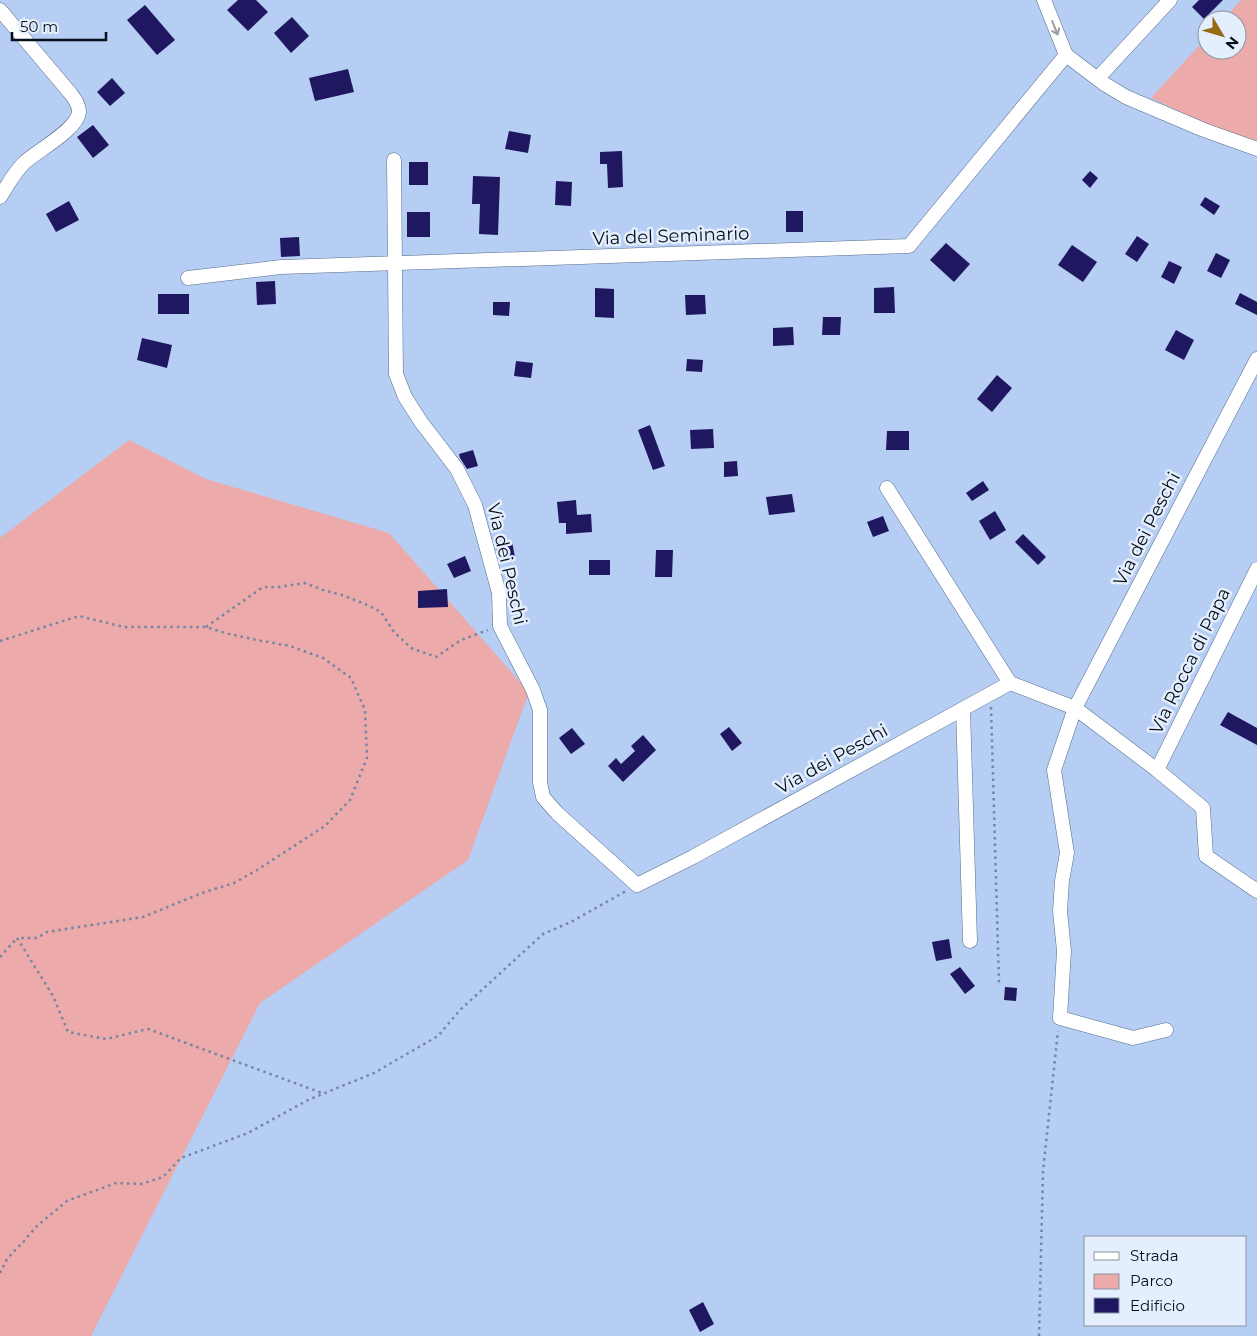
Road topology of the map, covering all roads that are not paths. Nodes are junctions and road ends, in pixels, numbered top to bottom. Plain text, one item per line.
1 (1044, 0) edge
2 (1170, 0) edge
3 (0, 10) edge
4 (1066, 55) junction
5 (1098, 78) junction
6 (1257, 149) edge
7 (394, 160) dead end
8 (0, 197) edge
9 (394, 264) junction
10 (188, 278) dead end
11 (1257, 358) edge
12 (888, 488) dead end
13 (1257, 568) edge
14 (1010, 683) junction
15 (1075, 708) junction
16 (963, 709) junction
17 (1157, 770) junction
18 (1257, 891) edge
19 (970, 941) dead end
20 (1166, 1030) dead end

1 -> 4 street
2 - 5 street
3 - 8 street
4 - 5 street
4 - 9 street, Via del Seminario
5 - 6 street
7 - 9 street, Via dei Peschi
9 - 10 street, Via del Seminario
9 - 16 street, Via dei Peschi
11 - 15 street, Via dei Peschi
12 - 14 street
13 - 17 street, Via Rocca di Papa
14 - 15 street
14 - 16 street, Via dei Peschi
15 - 17 street
15 - 20 street, Via dei Peschi
16 - 19 street
17 - 18 street

